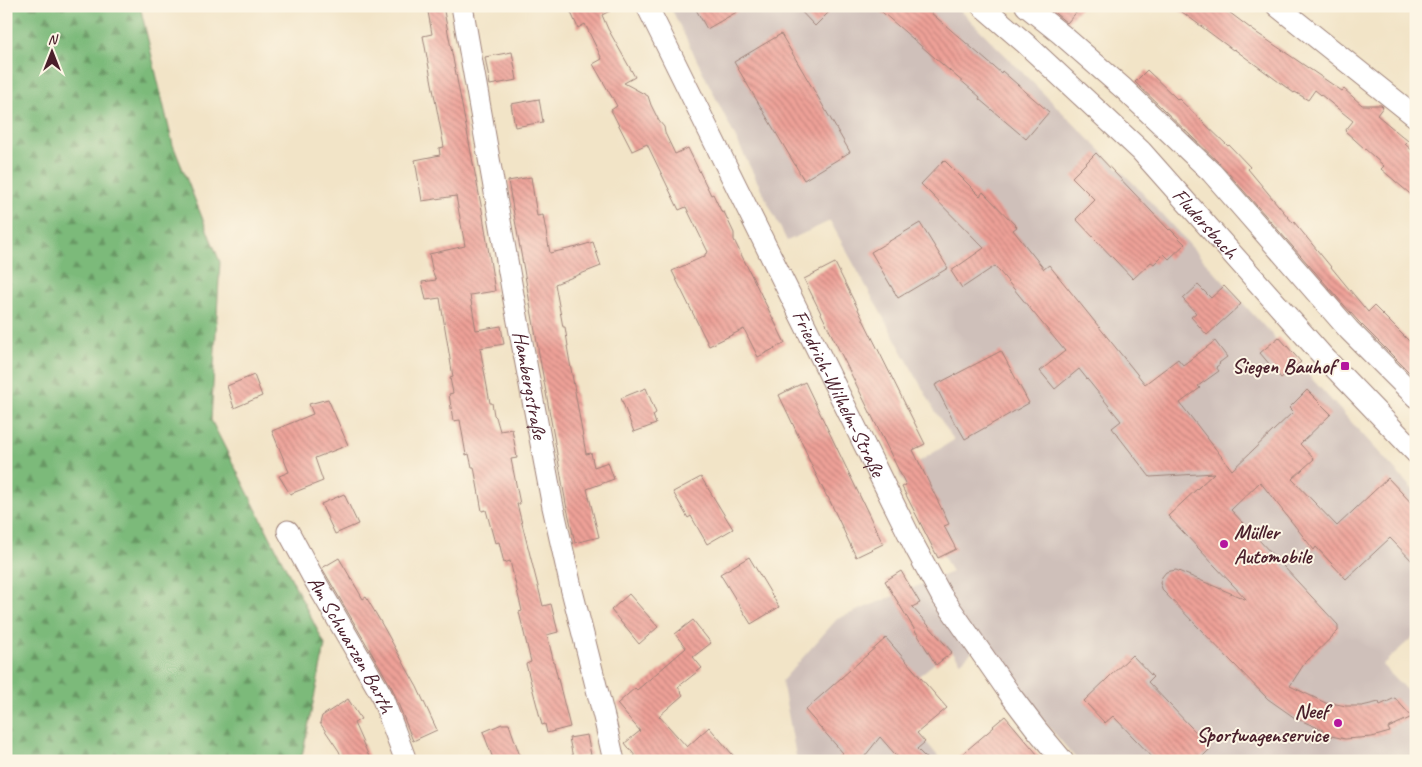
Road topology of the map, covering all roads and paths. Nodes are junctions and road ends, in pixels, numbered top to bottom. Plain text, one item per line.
1 (462, 6) edge
2 (647, 6) edge
3 (982, 6) edge
4 (1026, 6) edge
5 (1277, 6) edge
6 (1416, 117) edge
7 (1416, 396) edge
8 (1416, 453) edge
9 (288, 531) dead end
10 (406, 761) edge
11 (614, 761) edge
12 (1063, 761) edge

1 - 11 street, Hambergstraße
2 - 12 street, Friedrich-Wilhelm-Straße
3 - 8 street, Fludersbach
4 - 7 street, Fludersbach
5 - 6 street
9 - 10 street, Am Schwarzen Barth

